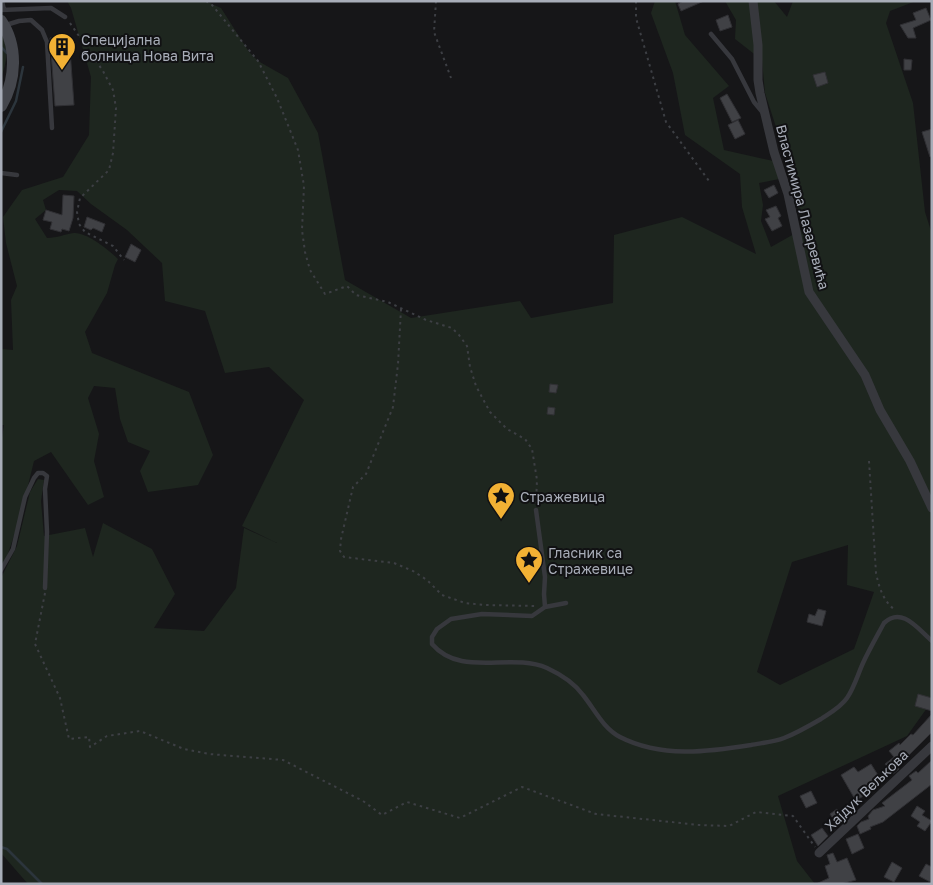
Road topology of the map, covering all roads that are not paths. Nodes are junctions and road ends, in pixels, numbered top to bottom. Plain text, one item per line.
1 (2, 1) edge
2 (753, 1) edge
3 (3, 16) edge
4 (65, 17) road end
5 (711, 34) dead end
6 (1, 106) edge
7 (765, 115) junction
8 (52, 128) dead end
9 (1, 173) edge
10 (17, 175) dead end
11 (932, 508) edge
12 (536, 510) road end
13 (1, 570) edge
14 (45, 588) road end
15 (566, 603) dead end
16 (545, 607) junction
17 (932, 641) edge
18 (932, 746) edge
19 (819, 853) road end

1 - 3 lane
2 - 7 street, Властимира Лазаревића
3 - 4 lane
3 - 6 main road
3 - 8 lane
5 - 7 lane
7 - 11 street, Властимира Лазаревића
9 - 10 lane
12 - 16 lane
13 - 14 lane
15 - 16 lane
16 - 17 lane
18 - 19 street, Хајдук Вељкова

